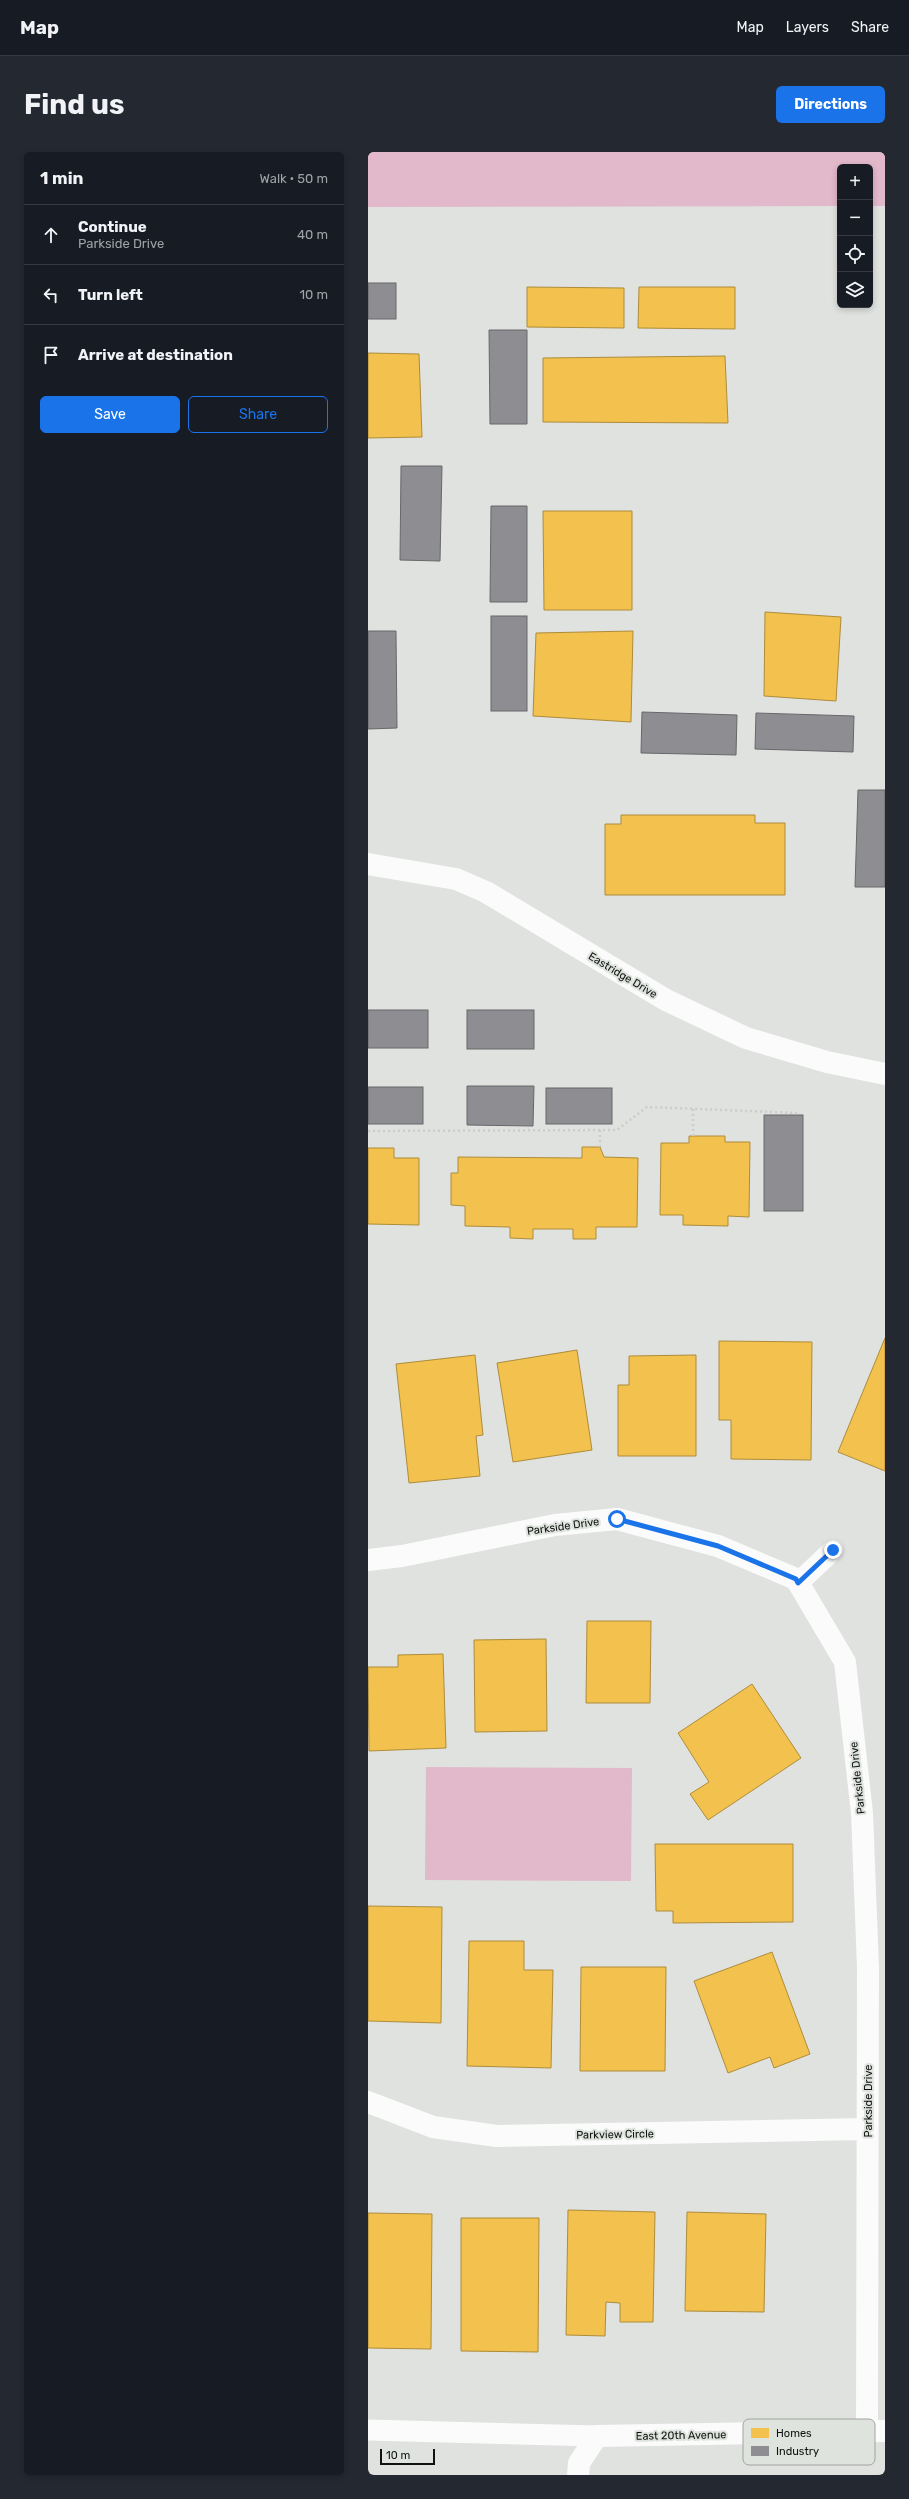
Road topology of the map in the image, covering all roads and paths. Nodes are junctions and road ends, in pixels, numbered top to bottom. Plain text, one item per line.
1 (368, 864) edge
2 (885, 1074) edge
3 (692, 1109) junction
4 (798, 1113) dead end
5 (600, 1130) junction
6 (368, 1131) edge
7 (693, 1136) dead end
8 (600, 1147) dead end
9 (833, 1550) dead end
10 (368, 1560) edge
11 (798, 1583) junction
12 (368, 2102) edge
13 (868, 2129) junction
14 (368, 2430) edge
15 (876, 2431) edge
16 (743, 2433) edge
17 (597, 2436) junction
18 (578, 2475) edge

1 - 2 street, Eastridge Drive
3 - 4 path
3 - 5 path
3 - 7 path
5 - 6 path
5 - 8 path
9 - 11 lane
10 - 11 street, Parkside Drive
11 - 13 street, Parkside Drive
12 - 13 street, Parkview Circle
13 - 15 street, Parkside Drive
14 - 17 lane
16 - 17 street, East 20th Avenue
17 - 18 street

